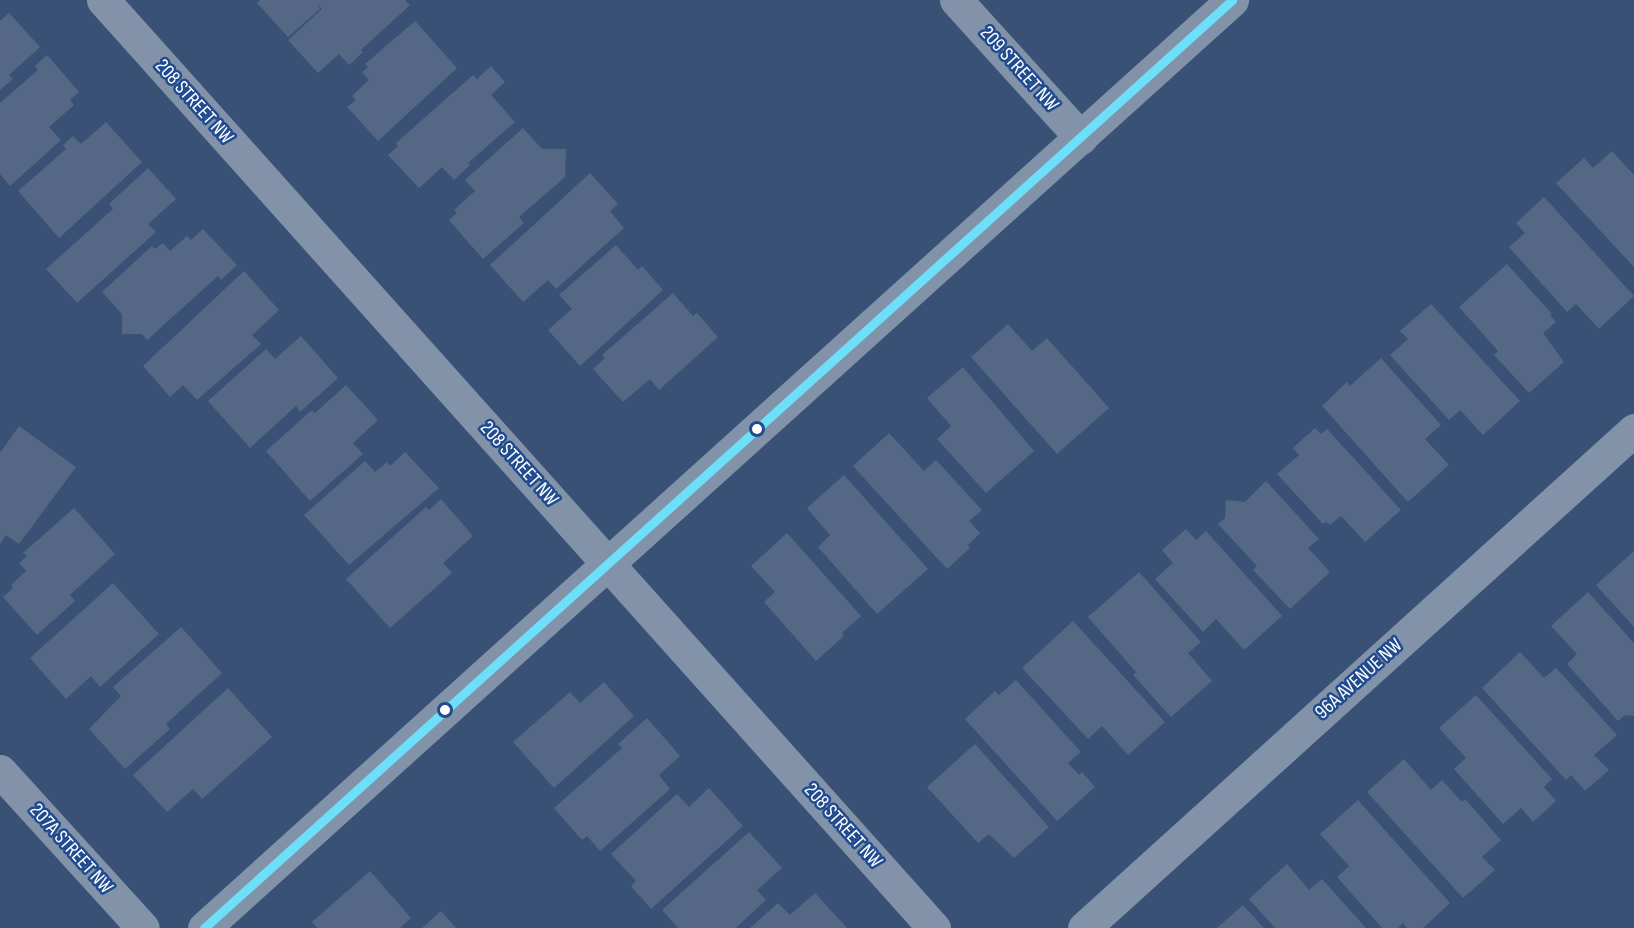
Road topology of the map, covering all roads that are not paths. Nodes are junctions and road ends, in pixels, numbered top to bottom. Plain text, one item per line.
1 (103, 0) edge
2 (956, 0) edge
3 (1232, 0) edge
4 (1081, 138) junction
5 (1634, 430) edge
6 (609, 564) junction
7 (0, 771) edge
8 (143, 928) edge
9 (204, 928) edge
10 (934, 928) edge
11 (1084, 928) edge

1 - 6 street, 208 STREET NW
2 - 4 street, 209 STREET NW
3 - 4 street
4 - 6 street
5 - 11 street, 96A AVENUE NW
6 - 9 street
6 - 10 street, 208 STREET NW
7 - 8 street, 207A STREET NW

